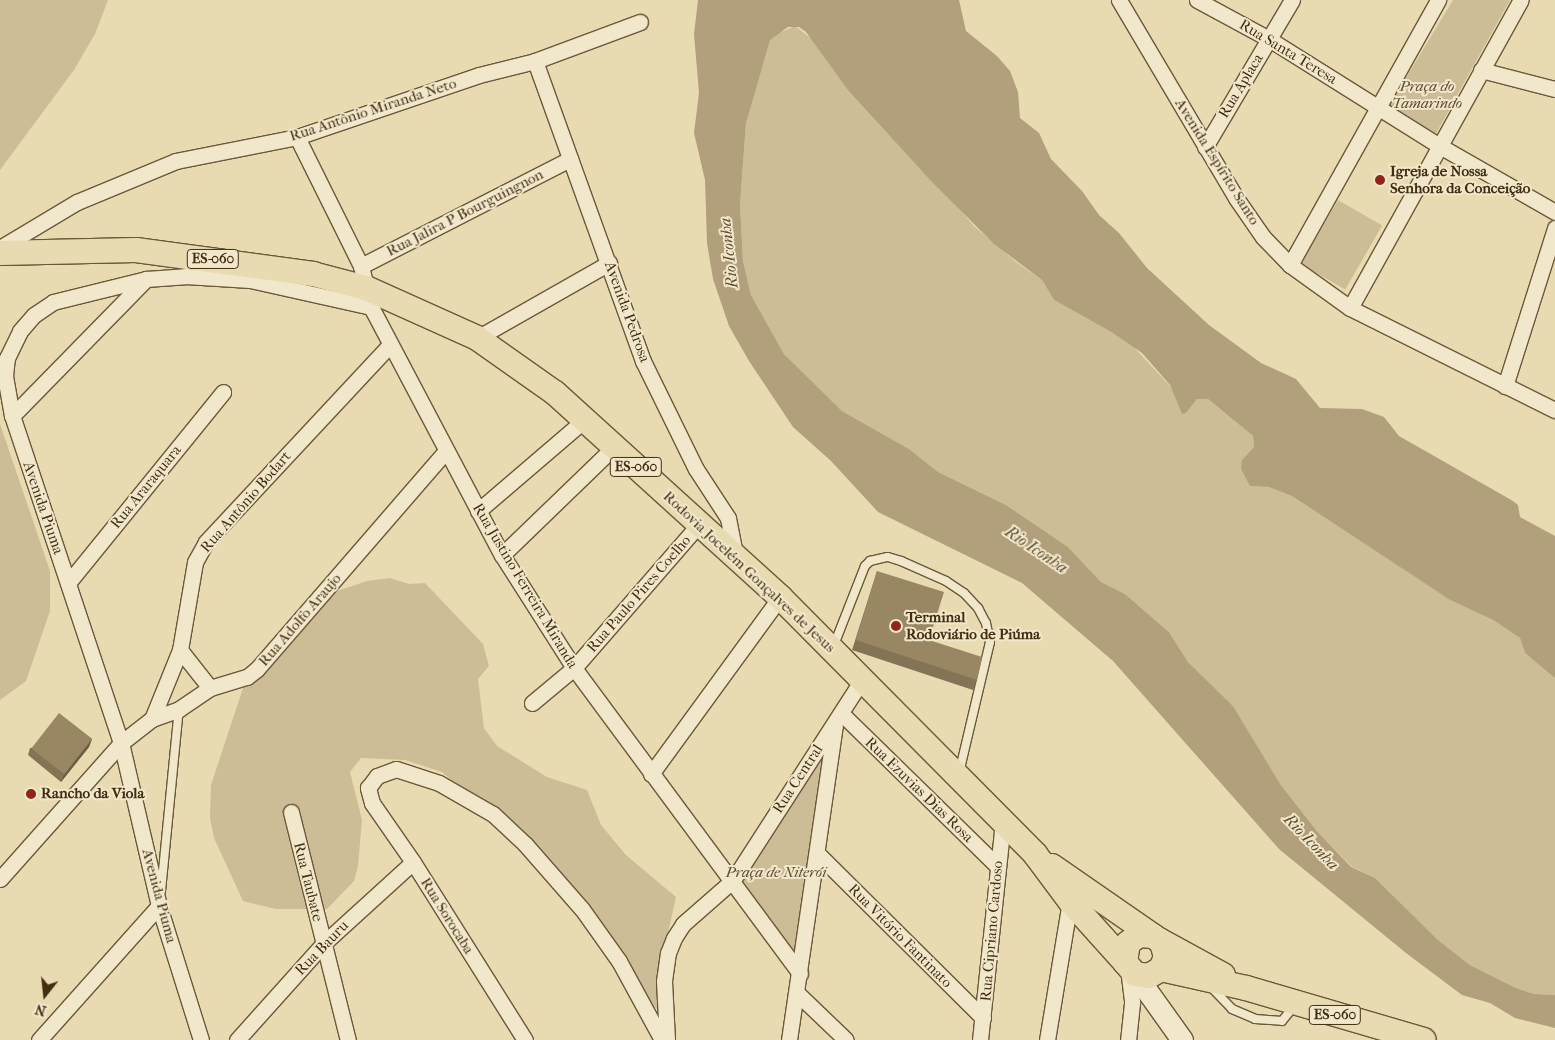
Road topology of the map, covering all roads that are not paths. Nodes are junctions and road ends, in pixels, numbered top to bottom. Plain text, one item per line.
1 (1119, 0) edge
2 (1197, 0) edge
3 (1292, 0) edge
4 (1438, 0) edge
5 (1521, 0) edge
6 (640, 22) dead end
7 (1269, 39) junction
8 (534, 61) junction
9 (1481, 70) junction
10 (1555, 89) edge
11 (1377, 107) junction
12 (297, 137) junction
13 (1438, 145) junction
14 (1205, 147) junction
15 (570, 159) junction
16 (1555, 212) edge
17 (1555, 228) edge
18 (0, 248) edge
19 (0, 253) edge
20 (609, 263) junction
21 (1290, 265) junction
22 (146, 278) junction
23 (366, 287) junction
24 (1350, 308) junction
25 (477, 338) junction
26 (390, 345) junction
27 (1505, 386) junction
28 (223, 392) dead end
29 (1555, 410) edge
30 (12, 416) junction
31 (583, 421) junction
32 (614, 447) junction
33 (445, 452) junction
34 (478, 511) junction
35 (699, 524) junction
36 (502, 555) junction
37 (735, 555) junction
38 (68, 583) junction
39 (780, 597) junction
40 (832, 649) junction
41 (180, 650) junction
42 (574, 668) junction
43 (863, 678) junction
44 (210, 688) junction
45 (532, 703) dead end
46 (180, 708) junction
47 (838, 717) junction
48 (152, 718) junction
49 (121, 743) junction
50 (650, 774) junction
51 (958, 777) junction
52 (291, 812) dead end
53 (1003, 822) junction
54 (817, 853) junction
55 (1035, 854) junction
56 (413, 862) junction
57 (997, 866) junction
58 (0, 879) edge
59 (733, 880) junction
60 (1070, 901) junction
61 (159, 906) junction
62 (1156, 938) junction
63 (324, 943) junction
64 (1141, 969) junction
65 (800, 972) junction
66 (1204, 978) junction
67 (1246, 988) junction
68 (798, 994) junction
69 (1295, 1004) junction
70 (983, 1018) junction
71 (40, 1040) edge
72 (201, 1040) edge
73 (237, 1040) edge
74 (348, 1040) edge
75 (525, 1040) edge
76 (662, 1040) edge
77 (667, 1040) edge
78 (789, 1040) edge
79 (846, 1040) edge
80 (980, 1040) edge
81 (1047, 1040) edge
82 (1128, 1040) edge
83 (1182, 1040) edge
84 (1424, 1040) edge

1 - 14 street, Avenida Espírito Santo
2 - 7 street, Rua Santa Teresa
3 - 7 street, Rua Aplaca
4 - 11 street
5 - 9 street
6 - 8 street, Rua Antônio Miranda Neto
7 - 11 street, Rua Santa Teresa
7 - 14 street, Rua Aplaca
8 - 12 street, Rua Antônio Miranda Neto
8 - 15 street, Avenida Pedrosa
9 - 10 street
9 - 13 street
11 - 13 street, Rua Santa Teresa
11 - 21 street
12 - 18 street, Rua Antônio Miranda Neto
12 - 23 street, Rua Justino Ferreira Miranda
13 - 16 street, Rua Santa Teresa
13 - 24 street
14 - 21 street, Avenida Espírito Santo
15 - 20 street, Avenida Pedrosa
15 - 23 street, Rua Jalira P Bourguingnon
17 - 27 street
19 - 23 main road, Rodovia Jocelém Gonçalves de Jesus / ES-060
20 - 25 street
20 - 37 street, Avenida Pedrosa
21 - 24 street, Avenida Espírito Santo
22 - 23 street, Avenida Piuma
22 - 30 street
22 - 30 street, Avenida Piuma
23 - 25 main road, Rodovia Jocelém Gonçalves de Jesus / ES-060
23 - 26 street, Rua Justino Ferreira Miranda
24 - 27 street, Avenida Espírito Santo
25 - 31 main road, Rodovia Jocelém Gonçalves de Jesus / ES-060
26 - 33 street, Rua Justino Ferreira Miranda
26 - 41 street, Rua Antônio Bodart
27 - 29 street, Avenida Espírito Santo
28 - 38 street, Rua Araraquara
30 - 38 street, Avenida Piuma
31 - 32 main road, Rodovia Jocelém Gonçalves de Jesus / ES-060
31 - 34 street
32 - 35 main road, Rodovia Jocelém Gonçalves de Jesus / ES-060
32 - 36 street
33 - 34 street, Rua Justino Ferreira Miranda
33 - 44 street, Rua Adolfo Araujo
34 - 36 street, Rua Justino Ferreira Miranda
35 - 37 main road, Rodovia Jocelém Gonçalves de Jesus / ES-060
35 - 42 street, Rua Paulo Pires Coelho
36 - 42 street, Rua Justino Ferreira Miranda
37 - 39 main road, Rodovia Jocelém Gonçalves de Jesus / ES-060
38 - 49 street, Avenida Piuma
39 - 40 main road, Rodovia Jocelém Gonçalves de Jesus / ES-060
39 - 50 street
40 - 43 main road, Rodovia Jocelém Gonçalves de Jesus / ES-060
40 - 51 lane
41 - 44 street
41 - 48 street, Rua Antônio Bodart
42 - 45 street, Rua Paulo Pires Coelho
42 - 50 street, Rua Justino Ferreira Miranda
43 - 47 street, Rua Central
43 - 51 main road, Rodovia Jocelém Gonçalves de Jesus / ES-060
44 - 46 street, Rua Adolfo Araujo
46 - 48 street, Rua Adolfo Araujo
46 - 61 lane
47 - 54 street
47 - 57 street, Rua Ezuvias Dias Rosa
47 - 59 street, Rua Central
48 - 49 street, Rua Adolfo Araujo
49 - 58 street, Rua Adolfo Araujo
49 - 61 street, Avenida Piuma
50 - 59 street, Rua Justino Ferreira Miranda
51 - 53 main road, Rodovia Jocelém Gonçalves de Jesus / ES-060
52 - 63 street, Rua Taubate
53 - 55 main road, Rodovia Jocelém Gonçalves de Jesus / ES-060
53 - 57 street, Rua Cipriano Cardoso
54 - 65 street
54 - 70 street, Rua Vitório Fantinato
55 - 60 main road, Rodovia Jocelém Gonçalves de Jesus / ES-060
55 - 62 main road, Rodovia Jocelém Gonçalves de Jesus / ES-060
56 - 63 street, Rua Bauru
56 - 75 street, Rua Sorocaba
56 - 76 street, Rua Sorocaba
57 - 70 street, Rua Cipriano Cardoso
59 - 65 street, Rua Justino Ferreira Miranda
59 - 77 street, Rua Central
60 - 64 main road, Rodovia Jocelém Gonçalves de Jesus / ES-060
60 - 81 street
61 - 71 street
61 - 72 street, Avenida Piuma
62 - 64 main road
62 - 64 main road
62 - 67 main road, Rodovia Jocelém Gonçalves de Jesus / ES-060
63 - 73 street, Rua Bauru
63 - 74 street, Rua Taubate
64 - 66 main road, Rodovia Jocelém Gonçalves de Jesus / ES-060
64 - 82 street
64 - 83 main road
65 - 68 street
66 - 67 main road, Rodovia Jocelém Gonçalves de Jesus / ES-060
66 - 69 lane
67 - 69 main road, Rodovia Jocelém Gonçalves de Jesus / ES-060
68 - 78 street
68 - 79 street
69 - 84 main road, Rodovia Jocelém Gonçalves de Jesus / ES-060
70 - 80 street, Rua Cipriano Cardoso

